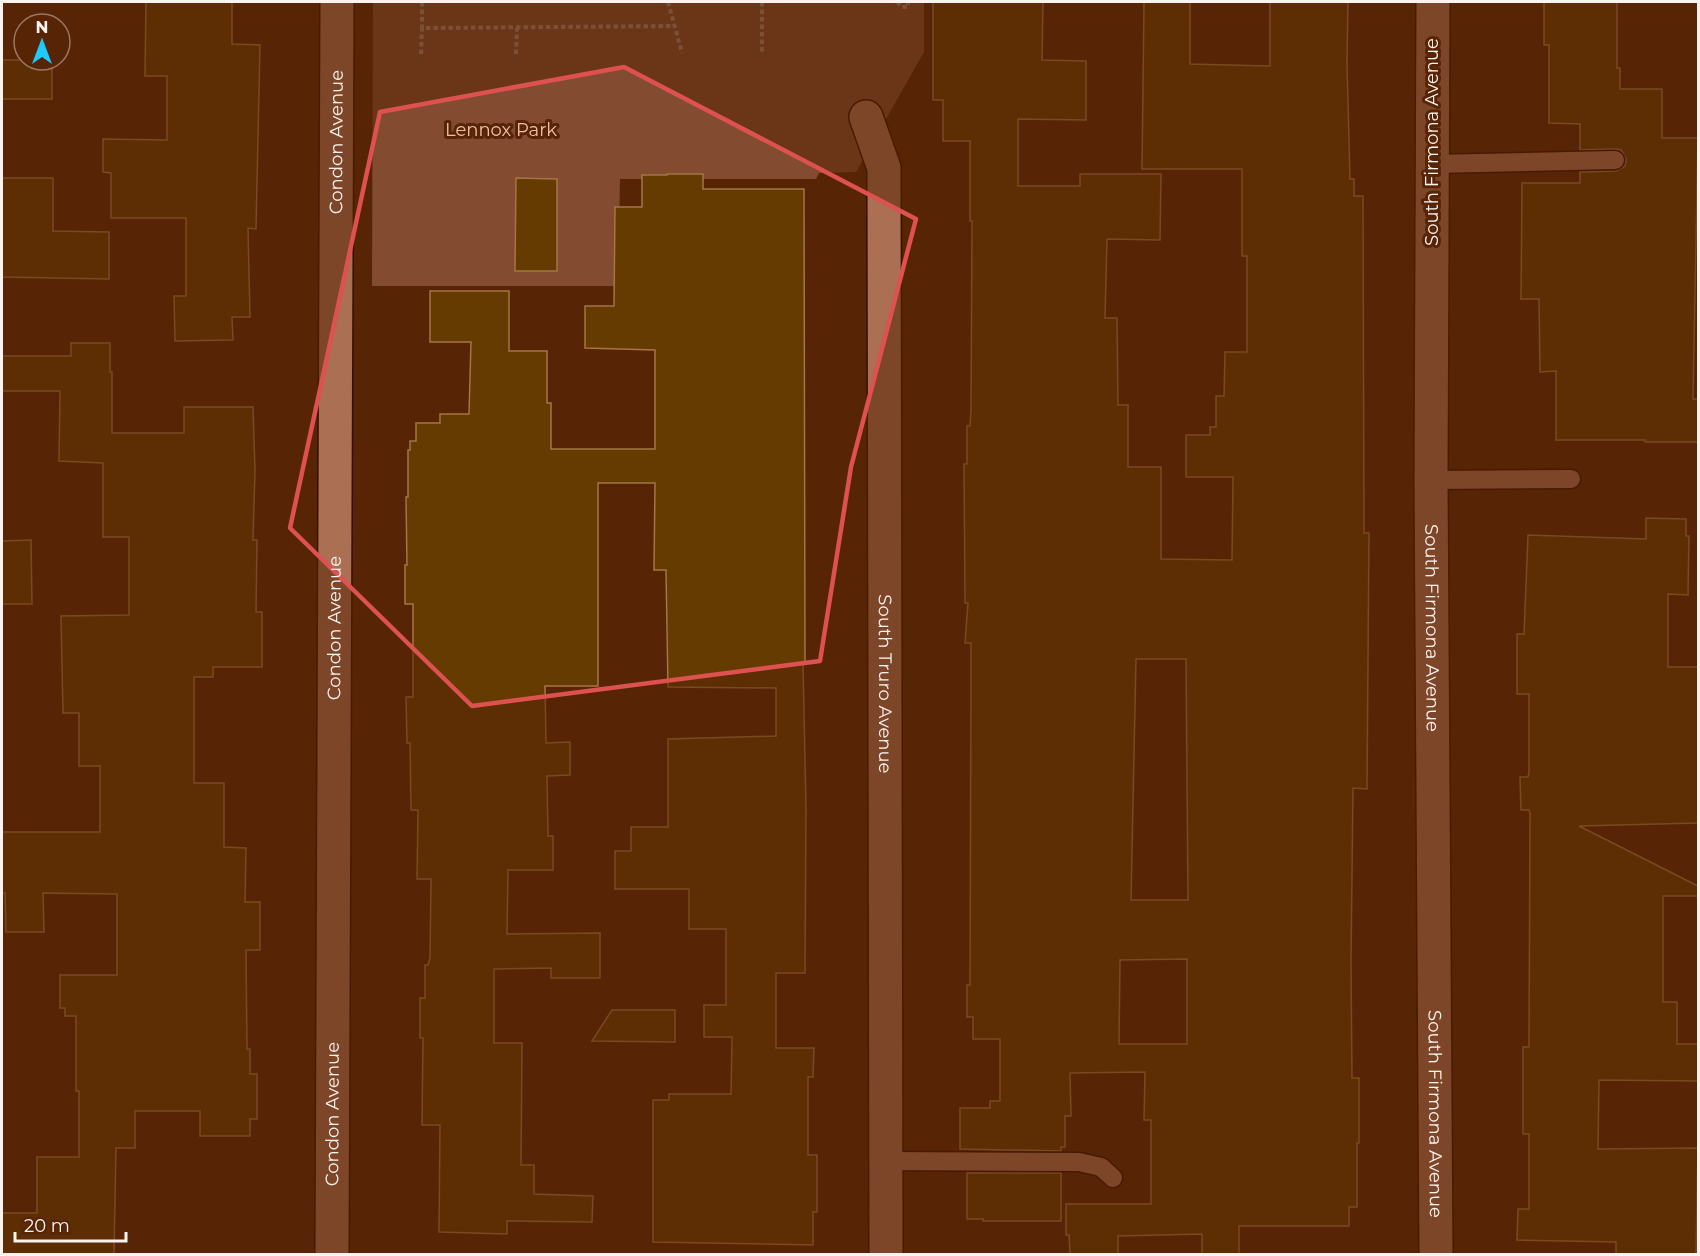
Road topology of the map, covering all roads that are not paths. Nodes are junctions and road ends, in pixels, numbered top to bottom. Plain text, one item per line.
1 (337, 2) edge
2 (1433, 2) edge
3 (866, 117) dead end
4 (1615, 160) dead end
5 (1432, 164) junction
6 (1571, 479) dead end
7 (1431, 480) junction
8 (885, 1161) junction
9 (1113, 1178) dead end
10 (332, 1254) edge
11 (886, 1254) edge
12 (1436, 1254) edge

1 - 10 street, Condon Avenue
2 - 5 street, South Firmona Avenue
3 - 8 street, South Truro Avenue
4 - 5 lane
5 - 7 street, South Firmona Avenue
6 - 7 lane
7 - 12 street, South Firmona Avenue
8 - 9 lane
8 - 11 street, South Truro Avenue

